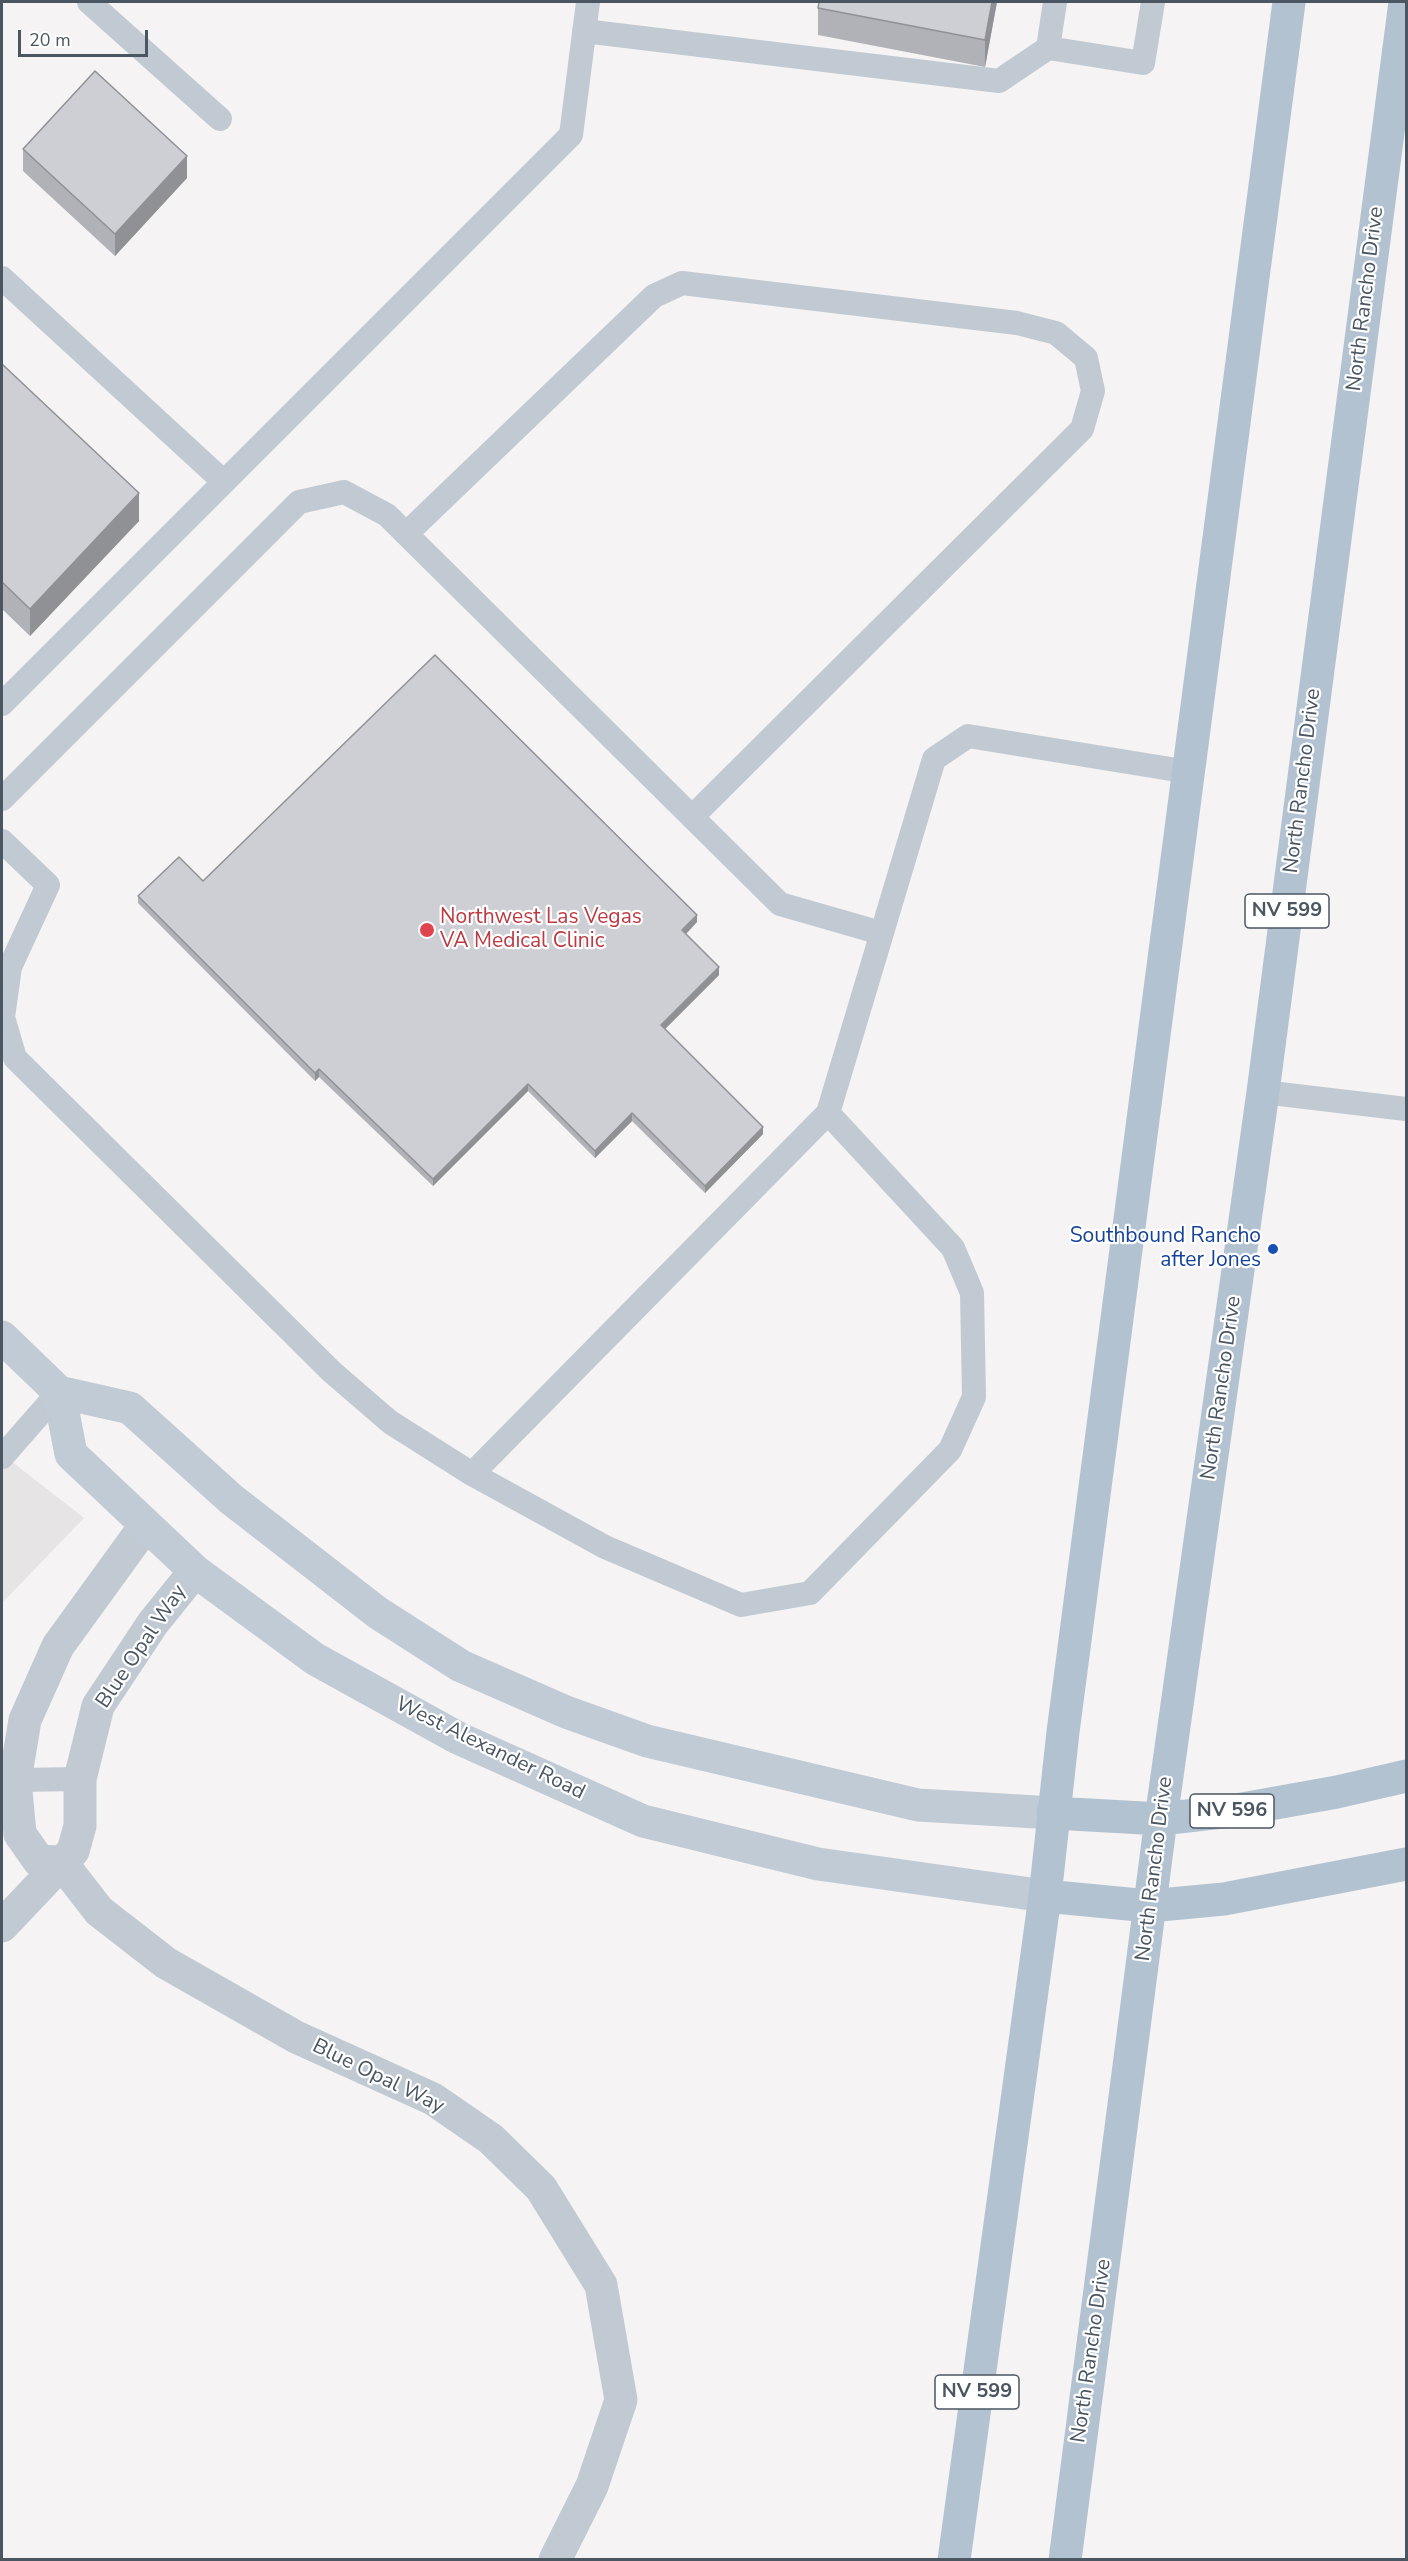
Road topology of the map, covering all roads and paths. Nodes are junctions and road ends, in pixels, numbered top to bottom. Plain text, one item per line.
1 (89, 2) edge
2 (588, 2) edge
3 (1055, 2) edge
4 (1153, 2) edge
5 (1289, 2) edge
6 (1405, 2) edge
7 (584, 31) junction
8 (1048, 48) junction
9 (220, 119) dead end
10 (2, 278) edge
11 (224, 482) junction
12 (406, 534) junction
13 (2, 704) edge
14 (1188, 772) junction
15 (2, 799) edge
16 (692, 817) junction
17 (2, 841) edge
18 (881, 933) junction
19 (1263, 1092) junction
20 (1407, 1109) edge
21 (828, 1113) junction
22 (2, 1337) edge
23 (58, 1392) junction
24 (2, 1457) edge
25 (472, 1474) junction
26 (145, 1526) junction
27 (195, 1571) junction
28 (1407, 1776) edge
29 (80, 1779) junction
30 (15, 1780) junction
31 (1053, 1813) junction
32 (1161, 1819) junction
33 (61, 1862) junction
34 (1407, 1864) edge
35 (1045, 1896) junction
36 (1149, 1906) junction
37 (2, 1926) edge
38 (555, 2559) edge
39 (954, 2559) edge
40 (1065, 2559) edge

1 - 9 lane
2 - 7 lane
3 - 8 lane
4 - 8 lane
5 - 14 main road, NV 599
6 - 19 main road, North Rancho Drive / NV 599
7 - 8 lane
7 - 11 lane
10 - 11 lane
11 - 13 lane
12 - 15 lane
12 - 16 lane
12 - 16 lane
14 - 18 lane
14 - 31 main road, NV 599
16 - 18 lane
17 - 25 lane
18 - 21 lane
19 - 20 lane
19 - 32 main road, North Rancho Drive / NV 599
21 - 25 lane
21 - 25 lane
22 - 23 main road
23 - 24 lane
23 - 26 main road, West Alexander Road
23 - 31 main road
26 - 27 main road, West Alexander Road
26 - 30 street
27 - 29 street, Blue Opal Way
27 - 35 main road, West Alexander Road
28 - 32 main road, NV 596
29 - 30 lane
29 - 33 street, Blue Opal Way
30 - 33 street
31 - 32 main road, NV 596
31 - 35 main road, NV 599
32 - 36 main road, North Rancho Drive / NV 599
33 - 37 street
33 - 38 street, Blue Opal Way
34 - 36 main road
35 - 36 main road
35 - 39 main road, NV 599
36 - 40 main road, North Rancho Drive / NV 599

